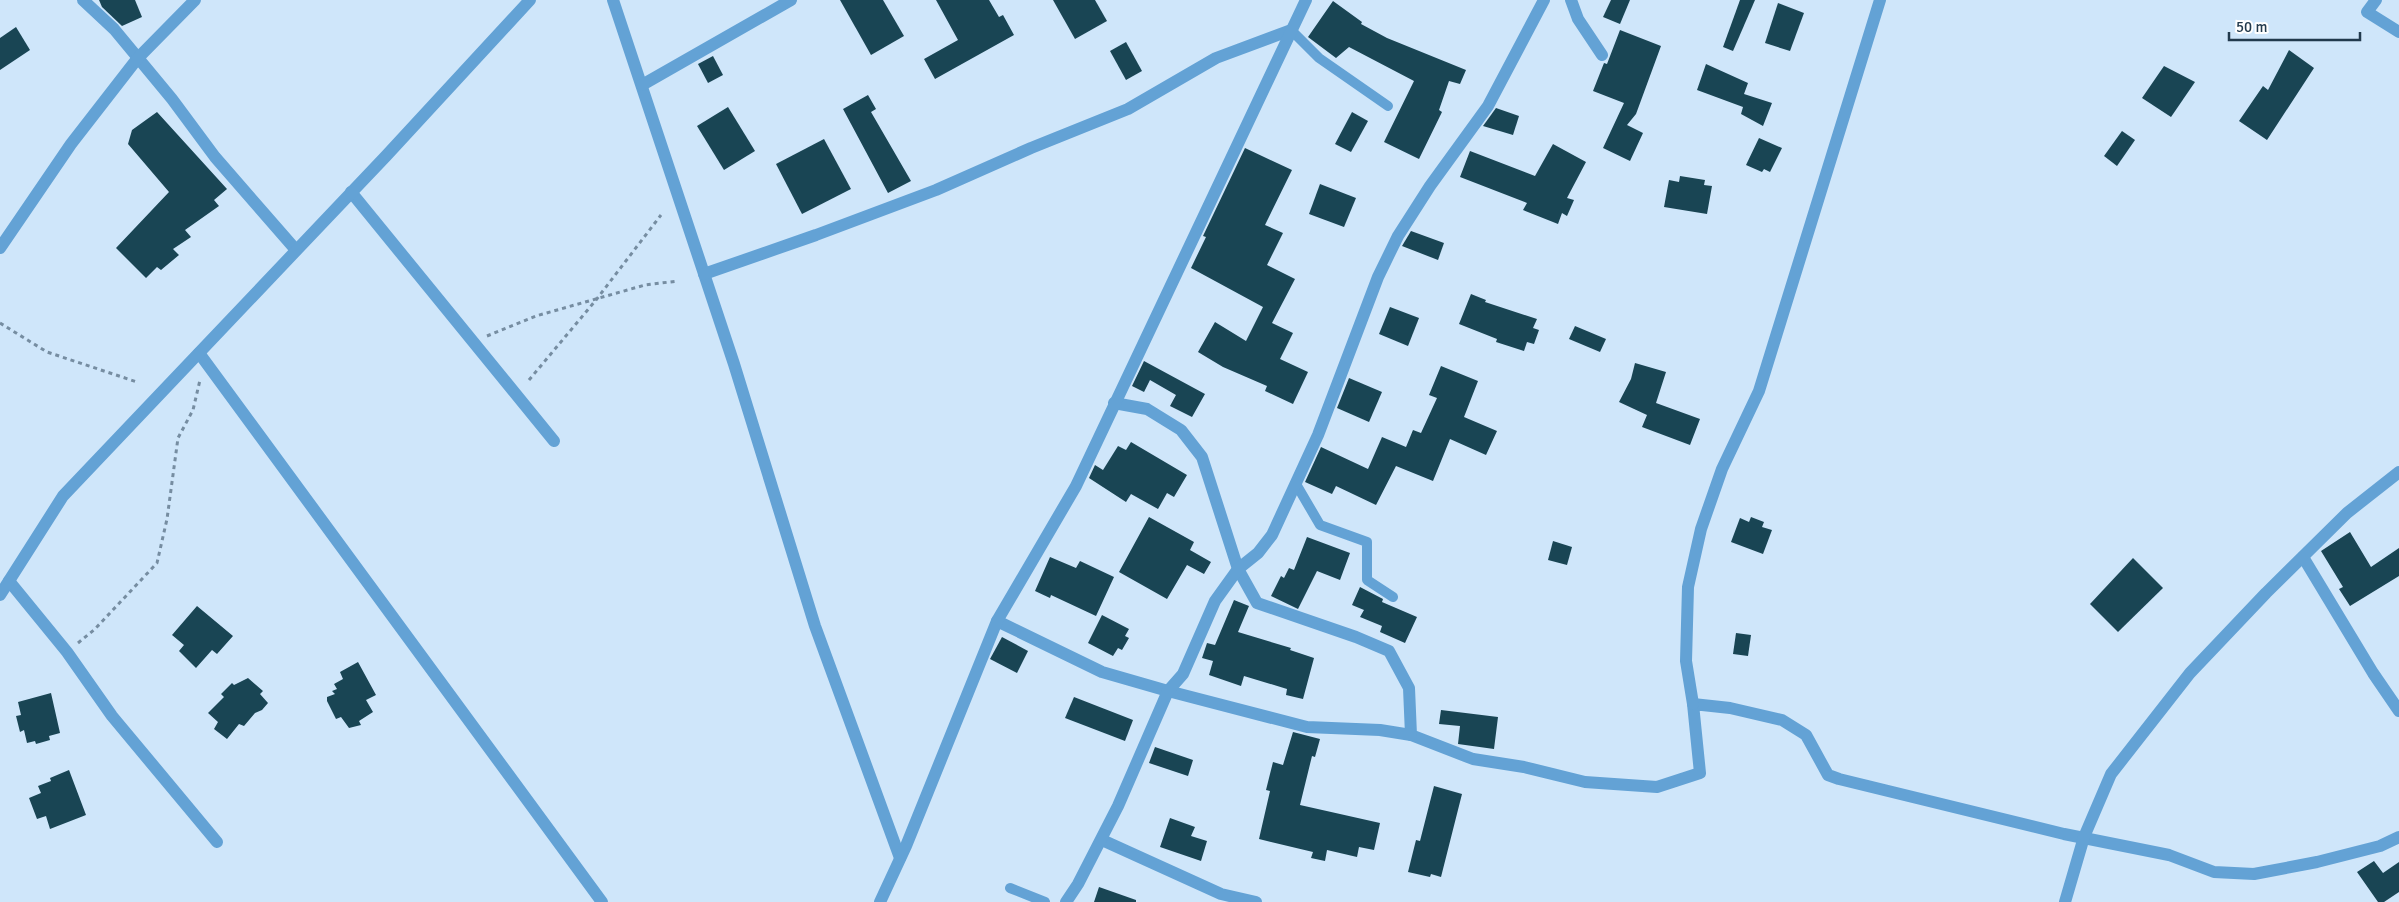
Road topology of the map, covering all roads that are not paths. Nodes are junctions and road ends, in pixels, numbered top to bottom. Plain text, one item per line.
1 (83, 0) edge
2 (195, 0) edge
3 (530, 0) edge
4 (613, 0) edge
5 (791, 0) edge
6 (1306, 0) edge
7 (1544, 0) edge
8 (1571, 0) edge
9 (1880, 0) edge
10 (2376, 0) edge
11 (1291, 30) junction
12 (2399, 32) edge
13 (1602, 55) dead end
14 (137, 59) junction
15 (642, 85) junction
16 (1388, 106) dead end
17 (351, 192) junction
18 (0, 248) edge
19 (296, 250) junction
20 (704, 274) junction
21 (200, 353) junction
22 (1114, 403) junction
23 (554, 441) dead end
24 (2399, 472) edge
25 (1296, 484) junction
26 (2303, 557) junction
27 (1238, 569) junction
28 (9, 580) junction
29 (0, 595) edge
30 (1393, 597) dead end
31 (997, 620) junction
32 (1168, 691) junction
33 (1693, 704) junction
34 (2399, 711) edge
35 (1411, 735) junction
36 (2084, 837) junction
37 (2399, 837) edge
38 (1102, 840) junction
39 (217, 842) dead end
40 (900, 858) junction
41 (1010, 888) dead end
42 (602, 902) edge
43 (880, 902) edge
44 (1045, 902) edge
45 (1066, 902) edge
46 (1256, 902) edge
47 (2065, 902) edge

1 - 14 street
2 - 14 street
3 - 17 street
4 - 15 street
5 - 15 street
6 - 11 street
7 - 25 street
8 - 13 street
9 - 33 street
10 - 12 street
11 - 16 lane
11 - 20 street
11 - 22 street
14 - 18 street
14 - 19 street
15 - 20 street
17 - 19 street
17 - 23 street
19 - 21 street
20 - 40 street
21 - 28 street
21 - 42 street
22 - 27 street
22 - 31 street
24 - 26 street
25 - 27 street
25 - 30 lane
26 - 34 street
26 - 36 street
27 - 32 street
27 - 35 street
28 - 29 street
28 - 39 street
31 - 32 street
31 - 40 street
32 - 35 street
32 - 38 street
33 - 35 street
33 - 36 street
36 - 37 street
36 - 47 street
38 - 45 street
38 - 46 street
40 - 43 street
41 - 44 lane

